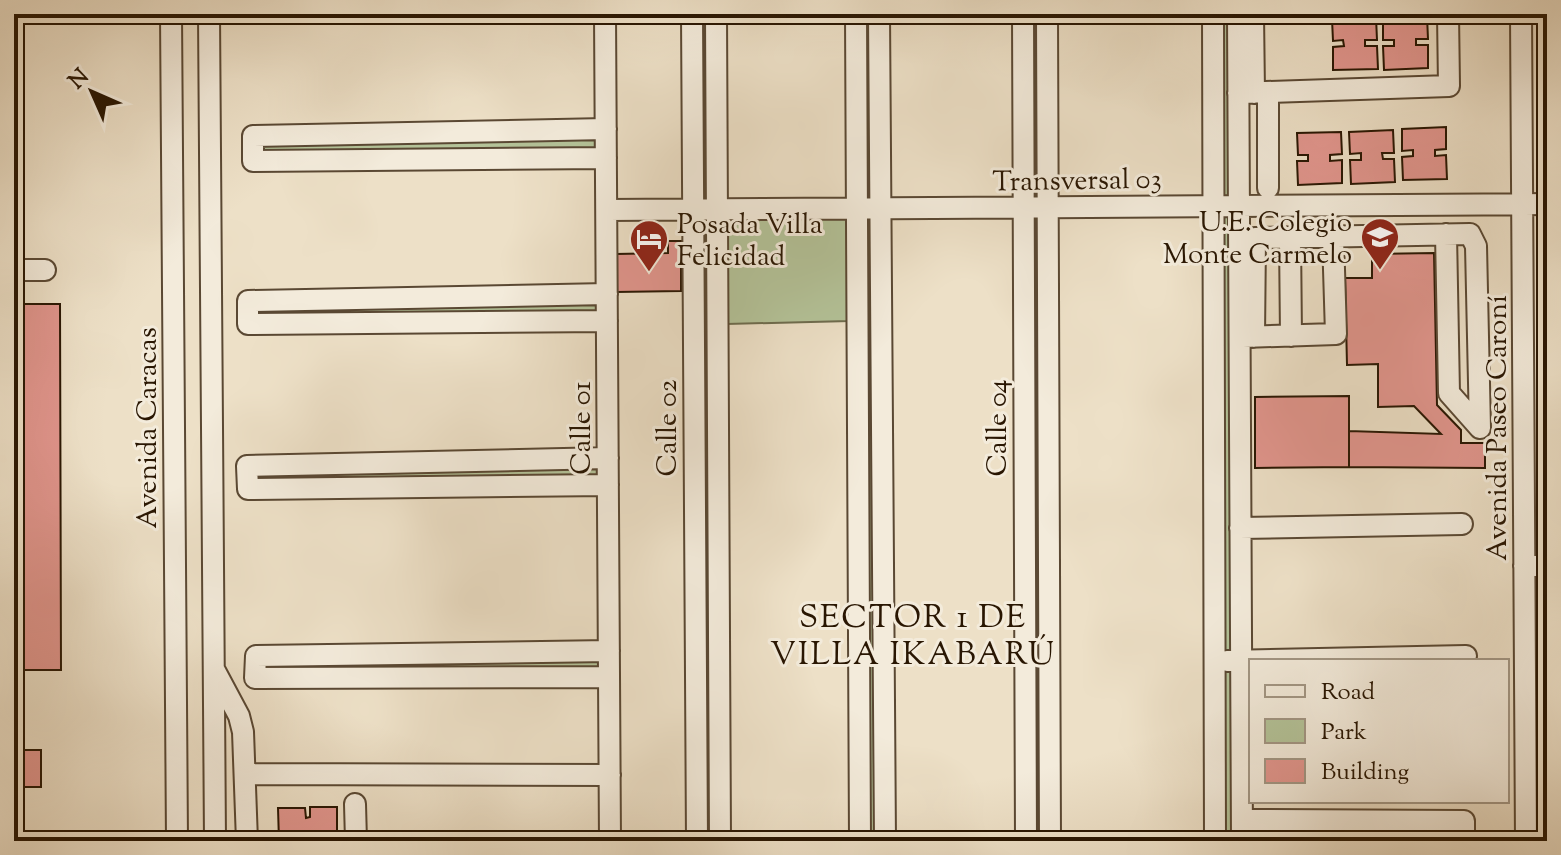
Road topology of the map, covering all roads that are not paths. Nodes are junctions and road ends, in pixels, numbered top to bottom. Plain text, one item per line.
1 (171, 14) edge
2 (209, 14) edge
3 (605, 14) edge
4 (692, 14) edge
5 (716, 14) edge
6 (856, 14) edge
7 (879, 14) edge
8 (1023, 14) edge
9 (1047, 14) edge
10 (1253, 14) edge
11 (1448, 14) edge
12 (1521, 14) edge
13 (1238, 22) edge
14 (1213, 23) edge
15 (1023, 50) junction
16 (1048, 50) junction
17 (1214, 74) junction
18 (856, 76) junction
19 (879, 76) junction
20 (1247, 93) junction
21 (1214, 113) junction
22 (606, 129) junction
23 (606, 158) junction
24 (1268, 188) dead end
25 (1522, 204) junction
26 (1547, 204) edge
27 (1214, 205) junction
28 (1237, 205) junction
29 (1023, 207) junction
30 (1049, 207) junction
31 (857, 208) junction
32 (881, 208) junction
33 (607, 210) junction
34 (692, 210) junction
35 (717, 210) junction
36 (1446, 234) junction
37 (1333, 237) junction
38 (1290, 238) junction
39 (14, 270) edge
40 (45, 270) dead end
41 (607, 294) junction
42 (607, 321) junction
43 (1291, 336) junction
44 (1246, 337) junction
45 (1215, 338) junction
46 (608, 458) junction
47 (608, 485) junction
48 (1462, 524) dead end
49 (1240, 532) junction
50 (1215, 537) junction
51 (1524, 566) junction
52 (1547, 566) edge
53 (1215, 591) junction
54 (1240, 591) junction
55 (609, 651) junction
56 (1466, 656) dead end
57 (1331, 659) edge
58 (1215, 661) junction
59 (1241, 661) junction
60 (1249, 661) edge
61 (859, 663) junction
62 (884, 663) junction
63 (696, 666) junction
64 (719, 667) junction
65 (214, 669) junction
66 (1025, 673) junction
67 (1049, 673) junction
68 (609, 677) junction
69 (1246, 683) edge
70 (246, 774) junction
71 (610, 775) junction
72 (355, 804) dead end
73 (860, 811) junction
74 (885, 811) junction
75 (177, 841) edge
76 (215, 841) edge
77 (247, 841) edge
78 (356, 841) edge
79 (610, 841) edge
80 (697, 841) edge
81 (720, 841) edge
82 (860, 841) edge
83 (885, 841) edge
84 (1026, 841) edge
85 (1050, 841) edge
86 (1215, 841) edge
87 (1242, 841) edge
88 (1251, 841) edge
89 (1464, 841) edge
90 (1526, 841) edge

1 - 75 street, Avenida Caracas
2 - 65 street
3 - 22 street, Calle 01
4 - 34 street, Calle 02
5 - 35 street, Calle 02
6 - 18 street
7 - 19 street
8 - 15 street, Calle 04
9 - 16 street, Calle 04
10 - 20 street
11 - 20 street
12 - 25 street, Avenida Paseo Caroní
13 - 14 street
13 - 20 street
14 - 17 street
15 - 16 street
15 - 29 street, Calle 04
16 - 30 street, Calle 04
17 - 20 street
17 - 21 street
18 - 19 street
18 - 31 street
19 - 32 street
20 - 21 street
20 - 24 street
20 - 28 street
21 - 27 street
22 - 23 street, Calle 01
22 - 23 street
23 - 33 street, Calle 01
25 - 26 street, Transversal 03
25 - 28 street, Transversal 03
25 - 51 street, Avenida Paseo Caroní
27 - 28 street, Transversal 03
27 - 30 street, Transversal 03
27 - 45 street
28 - 44 street
29 - 30 street, Transversal 03
29 - 32 street, Transversal 03
29 - 66 street, Calle 04
30 - 67 street, Calle 04
31 - 32 street, Transversal 03
31 - 35 street, Transversal 03
31 - 61 street
32 - 62 street
33 - 34 street, Transversal 03
33 - 41 street, Calle 01
34 - 35 street, Transversal 03
34 - 63 street, Calle 02
35 - 64 street, Calle 02
36 - 36 street
36 - 37 street
37 - 38 street
37 - 43 street
38 - 43 street
38 - 44 street
39 - 40 street
41 - 42 street, Calle 01
41 - 42 street
42 - 46 street, Calle 01
43 - 44 street
44 - 45 street
44 - 49 street
45 - 50 street
46 - 47 street, Calle 01
46 - 47 street
47 - 55 street, Calle 01
48 - 49 street
49 - 50 street
49 - 54 street
50 - 53 street
51 - 52 street
51 - 90 street, Avenida Paseo Caroní
53 - 54 street
53 - 58 street
54 - 59 street
55 - 68 street, Calle 01
55 - 68 street
56 - 57 street
58 - 59 street
58 - 86 street
59 - 60 street
59 - 69 street
61 - 62 street
61 - 73 street
62 - 74 street
63 - 64 street
63 - 80 street, Calle 02
64 - 81 street, Calle 02
65 - 70 street
65 - 76 street
66 - 67 street
66 - 84 street, Calle 04
67 - 85 street, Calle 04
68 - 71 street, Calle 01
69 - 87 street
70 - 71 street
70 - 77 street
71 - 79 street, Calle 01
72 - 78 street
73 - 74 street
73 - 82 street
74 - 83 street
88 - 89 street

